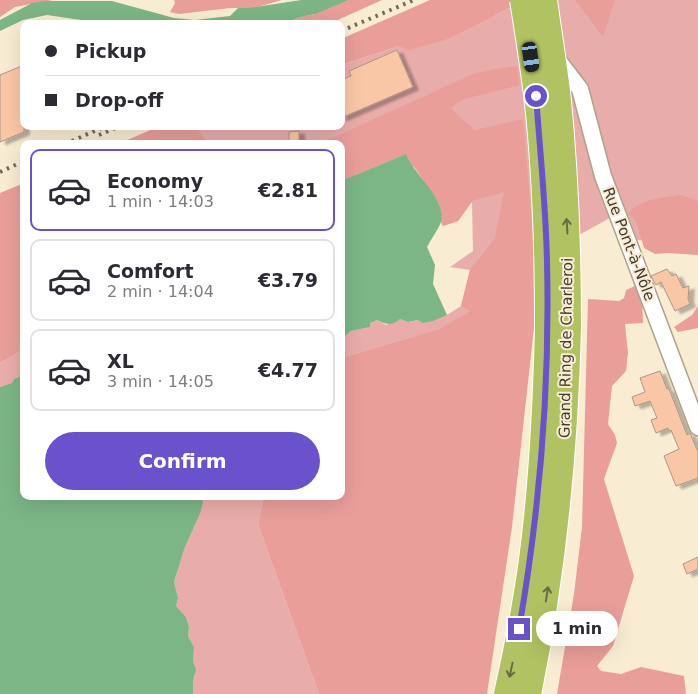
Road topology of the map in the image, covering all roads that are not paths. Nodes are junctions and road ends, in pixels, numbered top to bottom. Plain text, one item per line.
1 (508, 0) edge
2 (522, 0) edge
3 (545, 0) edge
4 (558, 327) junction
5 (698, 427) edge
6 (506, 694) edge
7 (529, 694) edge

1 - 5 street, Rue Pont-à-Nôle
2 - 4 highway, Grand Ring de Charleroi, bridge
4 -> 3 highway, Grand Ring de Charleroi, bridge
4 -> 6 highway, Grand Ring de Charleroi
7 -> 4 highway, Grand Ring de Charleroi

